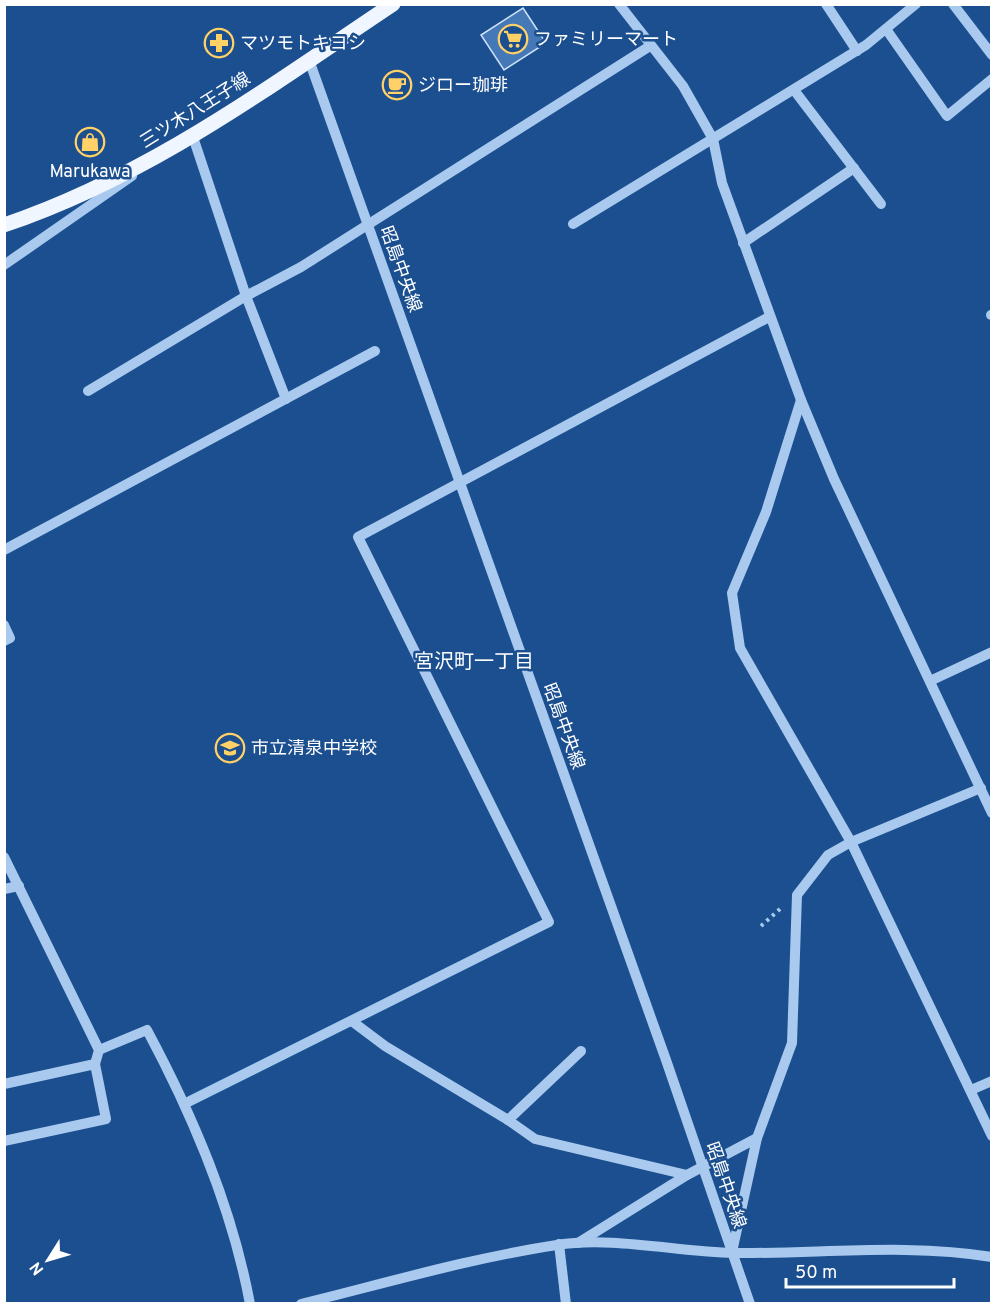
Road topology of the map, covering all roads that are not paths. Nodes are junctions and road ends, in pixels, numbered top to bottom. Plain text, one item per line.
1 (393, 4) edge
2 (619, 4) edge
3 (826, 4) edge
4 (916, 4) edge
5 (953, 4) edge
6 (886, 29) junction
7 (650, 46) junction
8 (857, 51) junction
9 (992, 55) edge
10 (309, 60) junction
11 (992, 79) edge
12 (794, 90) junction
13 (193, 137) junction
14 (713, 139) junction
15 (149, 163) junction
16 (854, 168) junction
17 (881, 204) dead end
18 (573, 224) dead end
19 (4, 225) edge
20 (368, 225) junction
21 (743, 243) junction
22 (4, 265) edge
23 (246, 296) junction
24 (769, 317) junction
25 (375, 351) dead end
26 (88, 391) dead end
27 (286, 399) junction
28 (801, 400) junction
29 (460, 484) junction
30 (4, 550) edge
31 (4, 625) edge
32 (4, 641) edge
33 (992, 652) edge
34 (930, 681) junction
35 (981, 788) junction
36 (992, 813) edge
37 (851, 842) junction
38 (4, 856) edge
39 (19, 886) junction
40 (4, 889) edge
41 (353, 1022) junction
42 (99, 1050) junction
43 (581, 1051) dead end
44 (95, 1064) junction
45 (992, 1081) edge
46 (4, 1084) edge
47 (971, 1090) junction
48 (186, 1103) junction
49 (508, 1120) junction
50 (992, 1136) edge
51 (757, 1138) junction
52 (4, 1142) edge
53 (703, 1167) junction
54 (687, 1175) junction
55 (578, 1243) junction
56 (559, 1244) junction
57 (732, 1253) junction
58 (992, 1257) edge
59 (250, 1304) edge
60 (301, 1304) edge
61 (566, 1304) edge
62 (750, 1304) edge

1 - 10 main road, 三ツ木八王子線
2 - 7 street
3 - 8 street
4 - 6 street
5 - 9 street
6 - 8 street
6 - 11 street
7 - 14 street
7 - 20 street
8 - 12 street
10 - 13 main road, 三ツ木八王子線
10 - 20 street, 昭島中央線
12 - 14 street
12 - 16 street
13 - 15 main road, 三ツ木八王子線
13 - 23 street
14 - 18 street
14 - 21 street
15 - 19 main road, 三ツ木八王子線
15 - 22 street
16 - 17 street
16 - 21 street
20 - 23 street
20 - 29 street, 昭島中央線
21 - 24 street
23 - 26 street
23 - 27 street
24 - 28 street
24 - 29 street
25 - 27 street
27 - 30 street
28 - 34 street
28 - 37 street
29 - 41 street
29 - 53 street, 昭島中央線
31 - 32 street
33 - 34 street
34 - 35 street
35 - 36 street
35 - 37 street
37 - 47 street
37 - 51 street
38 - 39 street
39 - 40 street
39 - 42 street
41 - 48 street
41 - 49 street
42 - 44 street
42 - 48 street
43 - 49 street
44 - 46 street
44 - 52 street
45 - 47 street
47 - 50 street
48 - 59 street
49 - 54 street
51 - 53 street
51 - 57 street
53 - 54 street
53 - 57 street, 昭島中央線
54 - 55 street
55 - 56 street
55 - 57 street
56 - 60 street
56 - 61 street
57 - 58 street
57 - 62 street, 昭島中央線

